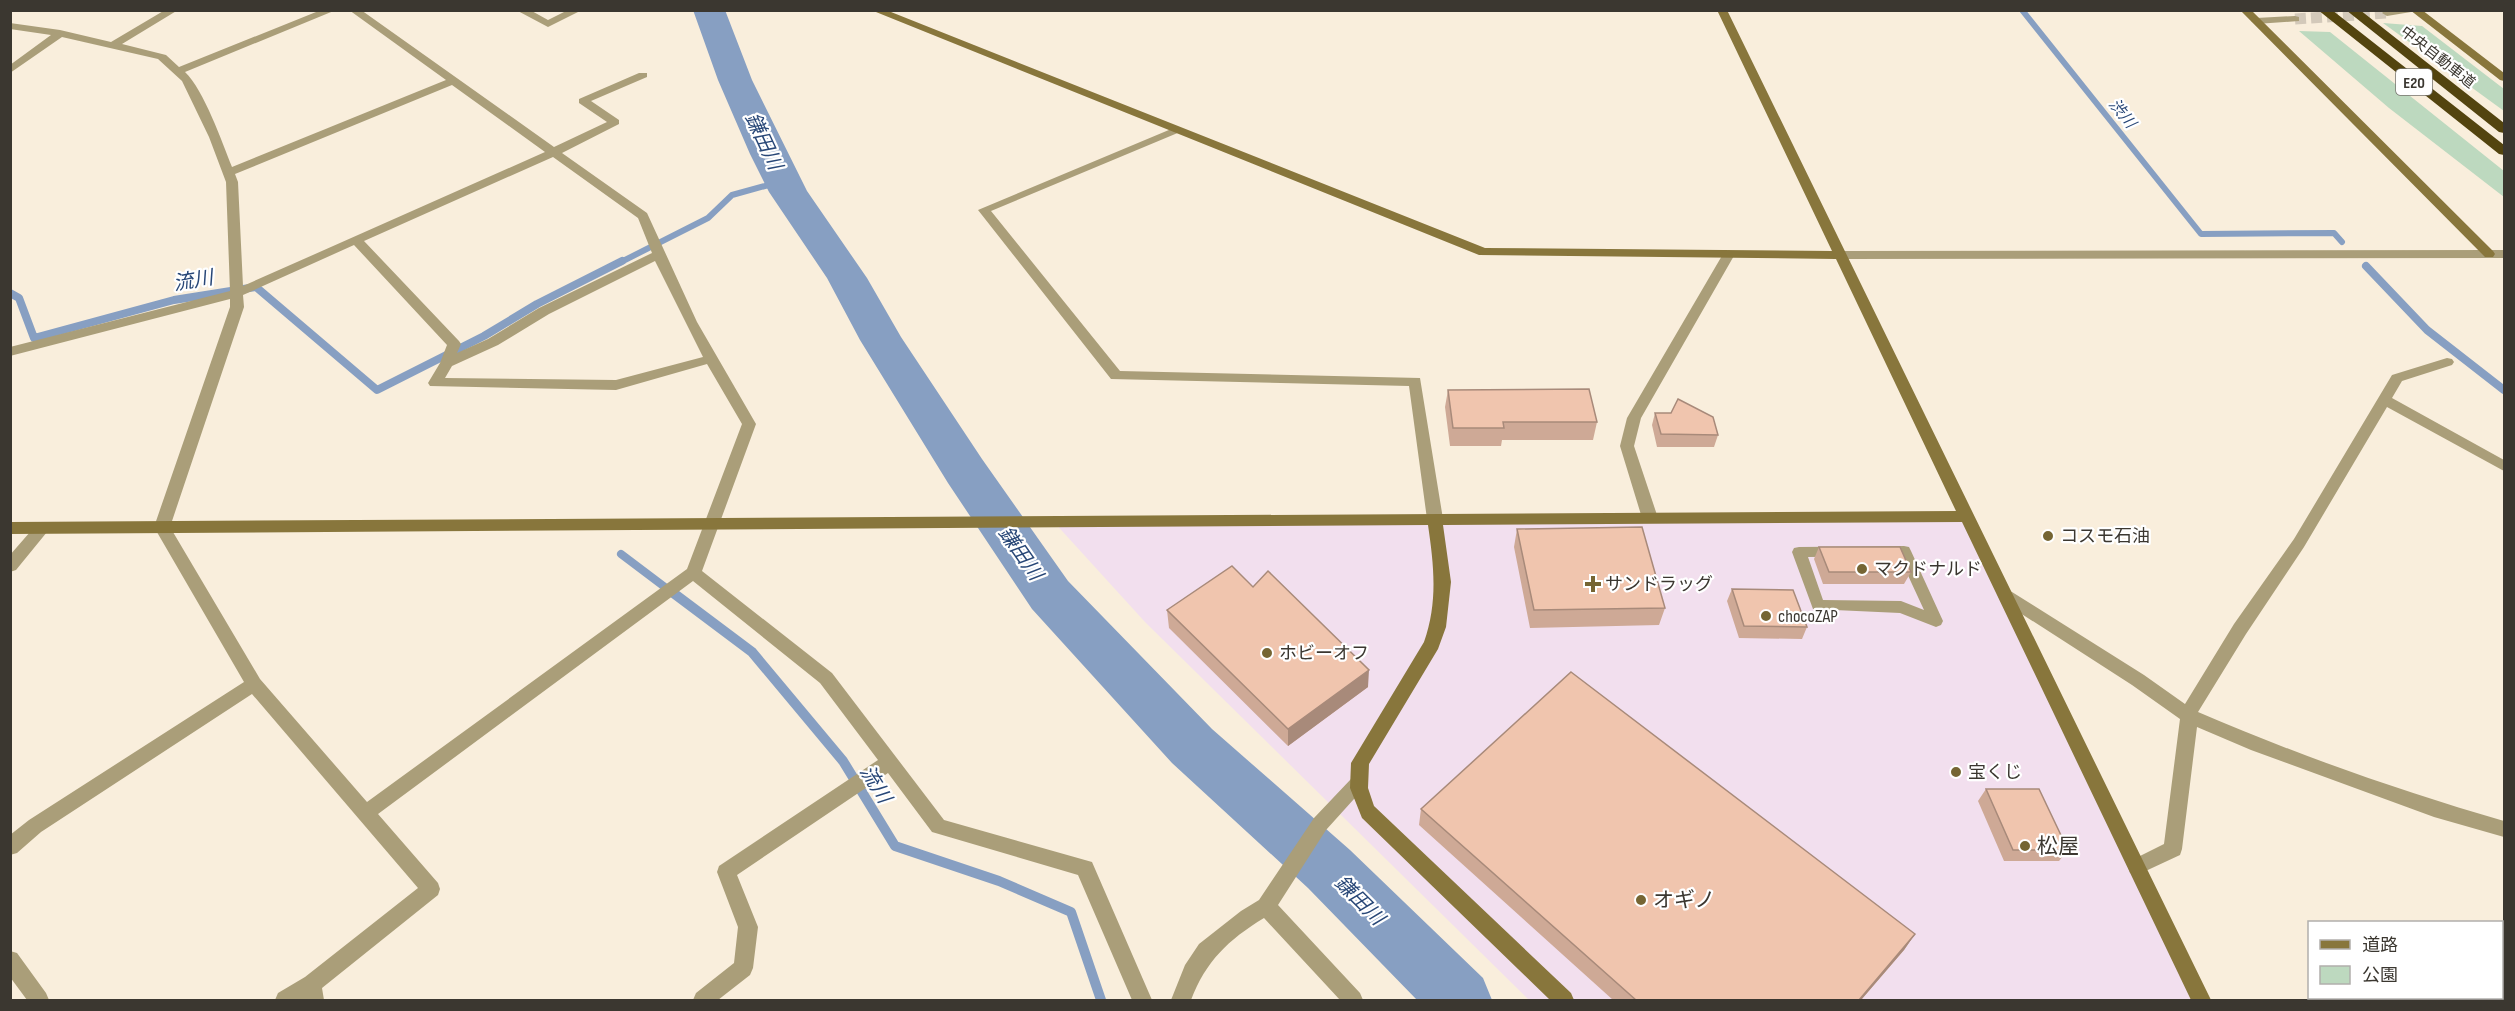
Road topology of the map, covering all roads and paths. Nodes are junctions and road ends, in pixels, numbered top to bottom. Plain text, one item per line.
1 (173, 10) edge
2 (331, 10) edge
3 (354, 10) edge
4 (521, 10) edge
5 (578, 10) edge
6 (876, 10) edge
7 (1722, 10) edge
8 (2245, 10) edge
9 (2324, 10) edge
10 (2352, 10) edge
11 (2416, 11) edge
12 (2387, 13) dead end
13 (2295, 19) tunnel mouth
14 (2256, 21) junction
15 (10, 26) edge
16 (60, 33) junction
17 (112, 46) junction
18 (10, 70) edge
19 (179, 71) junction
20 (643, 75) dead end
21 (2505, 78) edge
22 (453, 81) junction
23 (2505, 129) edge
24 (1176, 130) junction
25 (2505, 151) edge
26 (554, 152) junction
27 (228, 172) junction
28 (356, 240) junction
29 (1729, 254) junction
30 (2489, 254) junction
31 (2505, 254) edge
32 (657, 255) junction
33 (1840, 255) junction
34 (237, 293) junction
35 (10, 352) edge
36 (710, 359) junction
37 (2447, 362) dead end
38 (447, 363) junction
39 (2384, 399) junction
40 (2505, 466) edge
41 (1967, 516) junction
42 (1650, 518) junction
43 (1435, 519) junction
44 (711, 523) junction
45 (162, 527) junction
46 (10, 528) edge
47 (42, 528) junction
48 (10, 566) edge
49 (693, 573) junction
50 (2006, 596) junction
51 (1936, 621) joint
52 (254, 684) junction
53 (2189, 716) junction
54 (890, 762) junction
55 (1357, 784) junction
56 (365, 813) junction
57 (2505, 829) edge
58 (10, 847) edge
59 (2137, 867) junction
60 (1272, 899) junction
61 (10, 960) edge
62 (313, 992) edge
63 (39, 1000) edge
64 (285, 1000) edge
65 (703, 1000) edge
66 (1142, 1000) edge
67 (1181, 1000) edge
68 (1353, 1000) edge
69 (1564, 1000) edge
70 (2201, 1000) edge

1 - 17 street
2 - 19 street
3 - 22 street
4 - 5 street
6 - 24 street
7 - 33 street
8 - 14 street
9 - 25 highway, 中央自動車道 / E20
10 - 23 highway, 中央自動車道 / E20
11 - 12 street
11 - 21 street
13 - 14 street
14 - 30 street
15 - 16 street
16 - 17 street
16 - 18 street
17 - 19 street
19 - 27 street
20 - 26 street
22 - 26 street
22 - 27 street
24 - 29 street
24 - 43 street
26 - 28 street
26 - 32 street
27 - 34 street
28 - 34 street
28 - 38 street
29 - 33 street
29 - 42 street
30 - 31 street
30 - 33 street
32 - 36 street
32 - 38 street
33 - 41 street
34 - 35 street
34 - 45 street
36 - 38 street
36 - 44 street
37 - 39 street
39 - 40 street
39 - 53 street
41 - 42 street
41 - 50 street
42 - 43 street
43 - 44 street
43 - 55 street
44 - 45 street
44 - 49 street
45 - 47 street
45 - 52 street
46 - 47 street
47 - 48 street
49 - 54 street
49 - 56 street
50 - 53 street
50 - 59 street
51 - 51 lane
52 - 56 street
52 - 58 street
53 - 57 street
53 - 59 street
54 - 65 street
54 - 66 street
55 - 60 street
55 - 69 street
56 - 62 street
59 - 70 street
60 - 67 street
60 - 68 street
61 - 63 street
62 - 64 street

